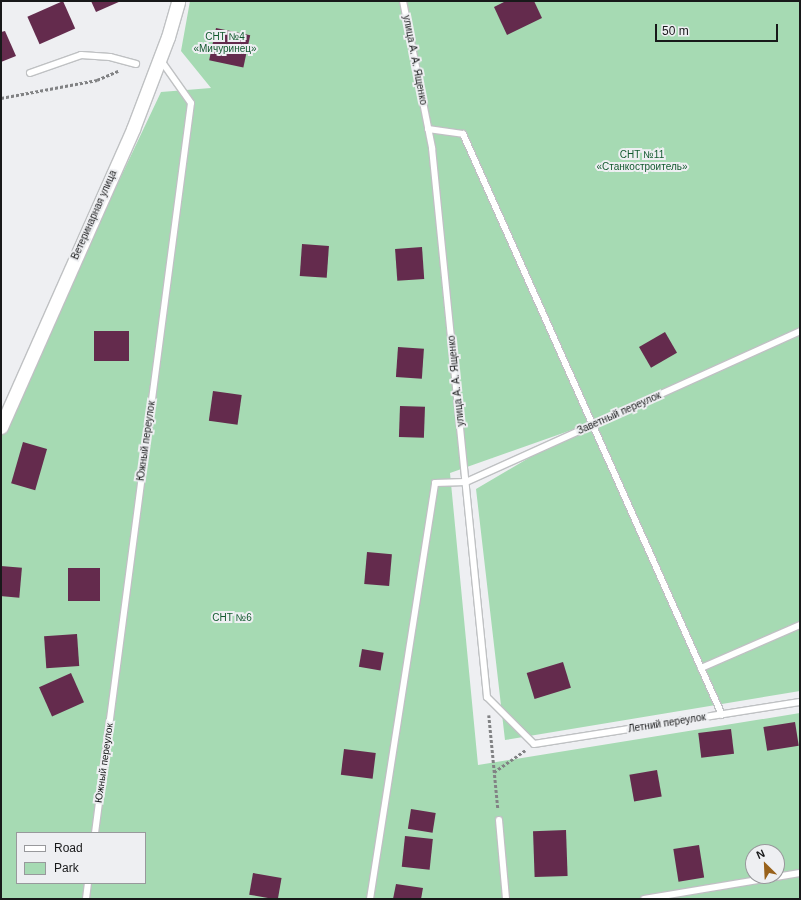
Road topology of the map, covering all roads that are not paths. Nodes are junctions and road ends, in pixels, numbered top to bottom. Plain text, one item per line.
1 (178, 1) edge
2 (403, 1) edge
3 (160, 59) junction
4 (136, 64) road end
5 (30, 73) dead end
6 (428, 129) junction
7 (800, 331) edge
8 (593, 424) junction
9 (1, 426) edge
10 (466, 482) junction
11 (800, 625) edge
12 (701, 668) junction
13 (800, 702) edge
14 (722, 715) junction
15 (534, 744) joint
16 (499, 820) road end
17 (94, 832) edge
18 (800, 873) edge
19 (88, 884) edge
20 (86, 899) edge
21 (370, 899) edge
22 (506, 899) edge
23 (644, 899) edge

1 - 3 street, Ветеринарная улица
2 - 6 lane, улица А. А. Ященко
3 - 9 street, Ветеринарная улица
3 - 17 lane, Южный переулок
4 - 5 lane
6 - 8 lane
6 - 10 lane, улица А. А. Ященко
7 - 8 lane, Заветный переулок
8 - 10 lane, Заветный переулок
8 - 12 lane
10 - 15 lane, улица А. А. Ященко
10 - 21 lane, Заветный переулок
11 - 12 lane
12 - 14 lane
13 - 14 lane, Летний переулок
14 - 15 lane, Летний переулок
16 - 22 lane
18 - 23 lane
19 - 20 lane

